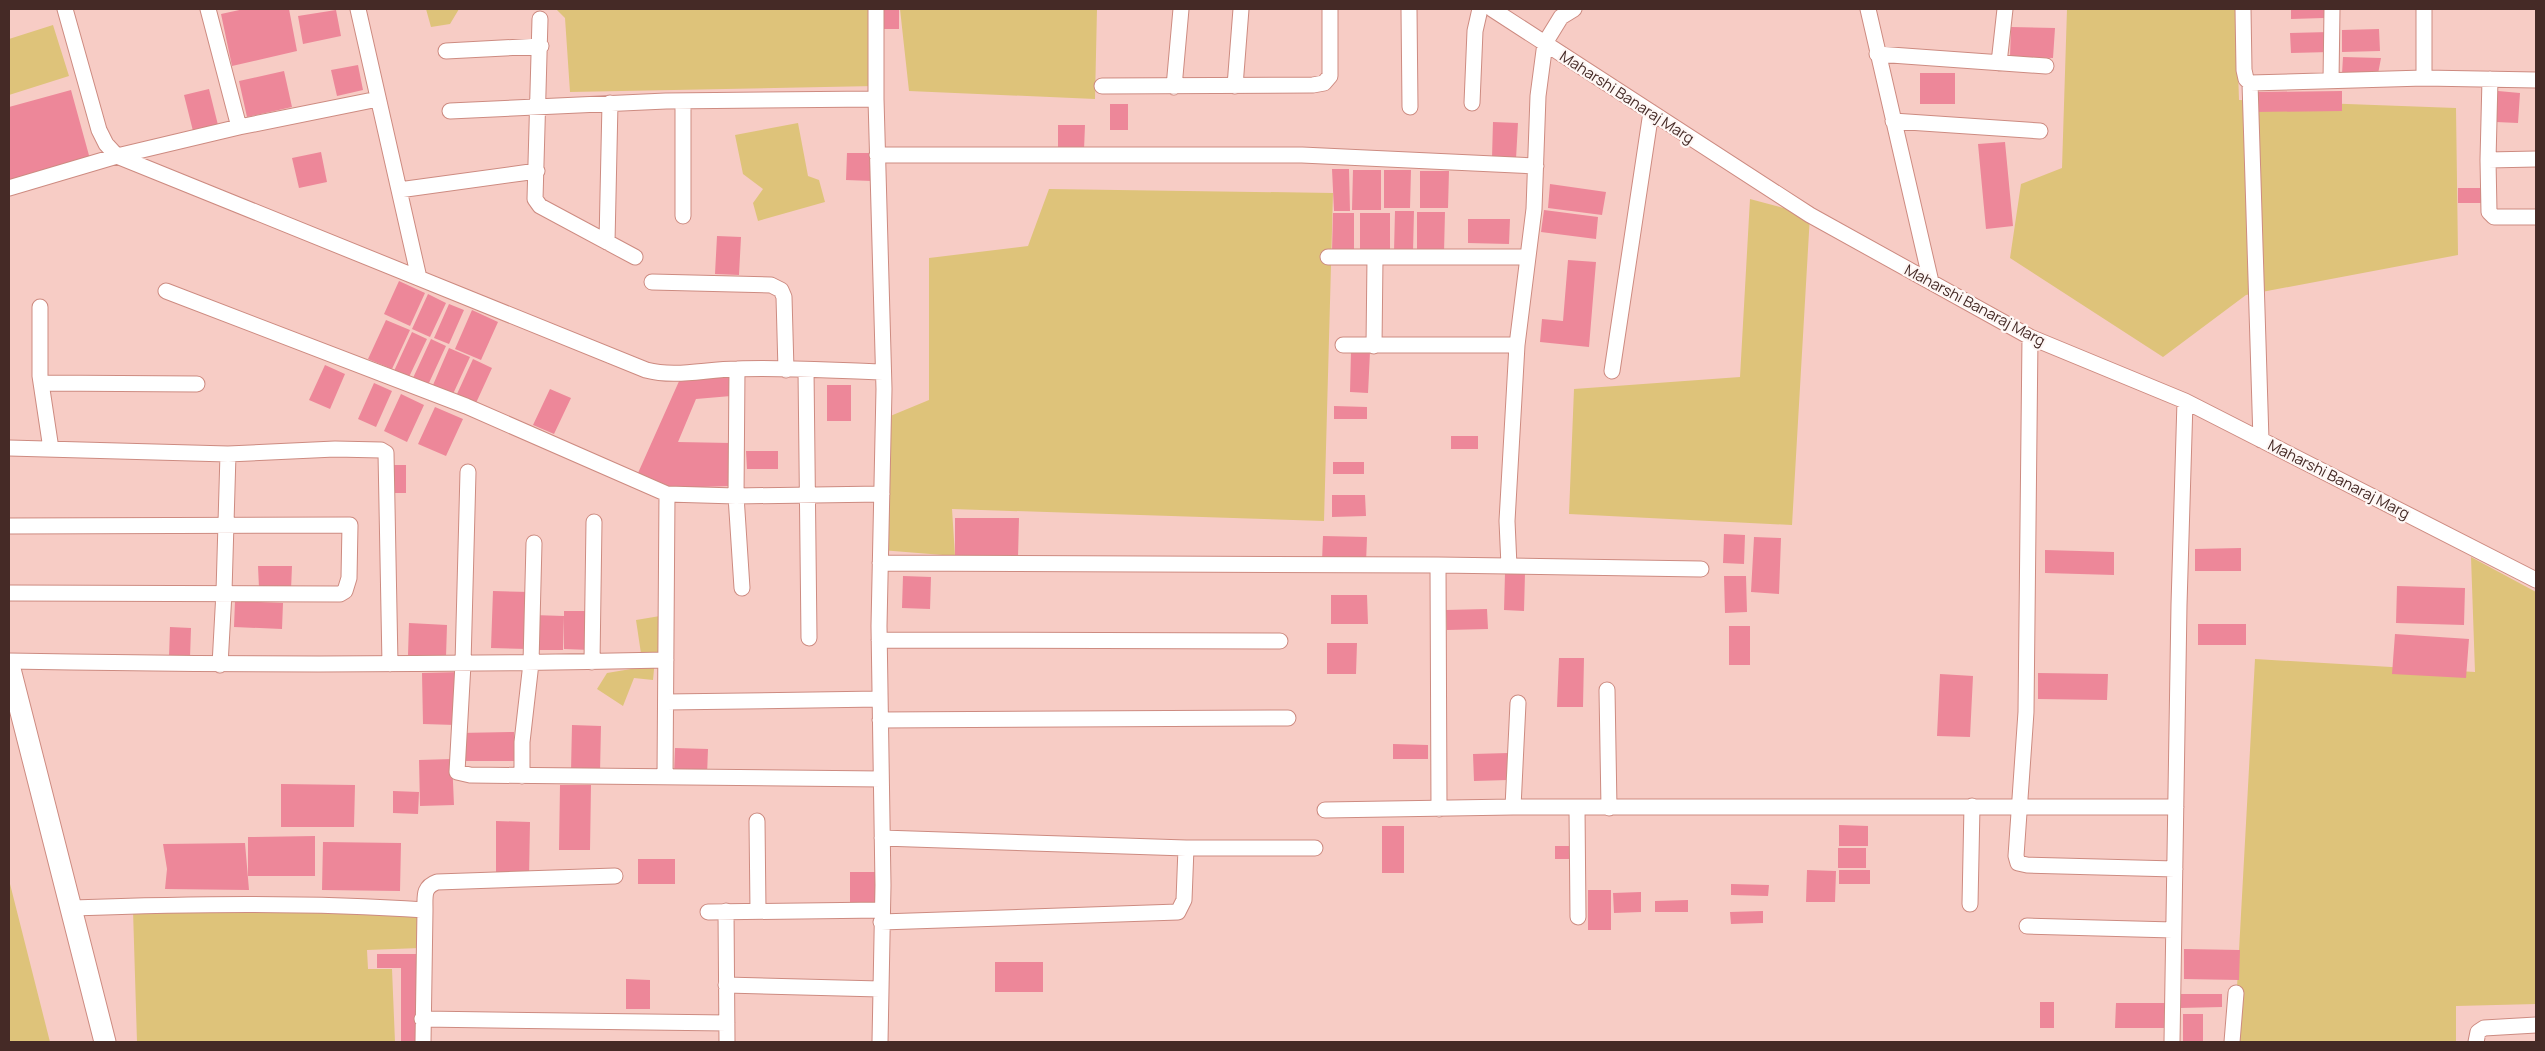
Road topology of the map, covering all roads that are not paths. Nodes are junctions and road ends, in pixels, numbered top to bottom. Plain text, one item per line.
1 (65, 9) edge
2 (208, 9) edge
3 (358, 9) edge
4 (876, 9) edge
5 (1181, 9) edge
6 (1241, 9) edge
7 (1330, 9) edge
8 (1409, 9) edge
9 (1480, 9) edge
10 (1492, 9) edge
11 (1574, 9) edge
12 (1868, 9) edge
13 (2006, 9) edge
14 (2243, 9) edge
15 (2332, 9) edge
16 (2424, 9) edge
17 (540, 19) dead end
18 (1545, 43) junction
19 (541, 46) junction
20 (446, 50) dead end
21 (1877, 54) junction
22 (1999, 63) junction
23 (2046, 66) dead end
24 (2424, 78) junction
25 (2490, 79) junction
26 (2536, 80) edge
27 (2331, 81) junction
28 (2250, 83) junction
29 (1102, 86) dead end
30 (1235, 86) junction
31 (1174, 87) junction
32 (378, 99) junction
33 (876, 99) junction
34 (683, 101) junction
35 (610, 103) junction
36 (1472, 103) dead end
37 (539, 107) junction
38 (1410, 107) dead end
39 (450, 111) dead end
40 (1651, 112) junction
41 (1893, 121) junction
42 (239, 127) junction
43 (2040, 131) dead end
44 (877, 155) junction
45 (117, 156) junction
46 (2536, 159) edge
47 (2488, 160) junction
48 (1536, 166) junction
49 (537, 171) junction
50 (9, 188) edge
51 (399, 190) junction
52 (683, 216) dead end
53 (2536, 217) edge
54 (607, 242) junction
55 (635, 256) dead end
56 (1527, 257) junction
57 (1328, 258) dead end
58 (1375, 258) junction
59 (419, 278) junction
60 (652, 282) dead end
61 (1931, 282) junction
62 (166, 291) dead end
63 (40, 307) dead end
64 (2030, 337) junction
65 (1343, 345) dead end
66 (1517, 345) junction
67 (1374, 346) junction
68 (737, 369) junction
69 (786, 370) junction
70 (806, 370) junction
71 (1612, 371) dead end
72 (884, 372) junction
73 (42, 383) junction
74 (197, 384) dead end
75 (2185, 401) junction
76 (2261, 440) junction
77 (9, 448) edge
78 (51, 450) junction
79 (228, 454) junction
80 (468, 472) dead end
81 (667, 494) junction
82 (882, 494) junction
83 (808, 495) junction
84 (736, 496) junction
85 (594, 522) dead end
86 (9, 526) edge
87 (225, 526) junction
88 (534, 543) dead end
89 (880, 563) junction
90 (1438, 565) junction
91 (1509, 566) junction
92 (1701, 569) dead end
93 (2536, 580) edge
94 (742, 588) dead end
95 (224, 592) junction
96 (9, 593) edge
97 (809, 638) dead end
98 (879, 640) junction
99 (1280, 641) dead end
100 (666, 660) junction
101 (592, 662) junction
102 (9, 663) edge
103 (531, 663) junction
104 (390, 664) junction
105 (463, 664) junction
106 (220, 665) junction
107 (1607, 690) dead end
108 (880, 700) junction
109 (666, 702) junction
110 (1518, 703) dead end
111 (1288, 718) dead end
112 (880, 720) junction
113 (522, 776) junction
114 (665, 777) junction
115 (881, 779) junction
116 (1972, 806) junction
117 (2018, 806) junction
118 (1513, 807) junction
119 (2176, 807) junction
120 (1577, 808) junction
121 (1609, 808) junction
122 (1439, 809) junction
123 (1325, 810) dead end
124 (757, 821) dead end
125 (882, 838) junction
126 (1186, 848) junction
127 (1315, 848) dead end
128 (2175, 869) junction
129 (615, 876) dead end
130 (1970, 904) dead end
131 (72, 908) junction
132 (424, 910) junction
133 (726, 911) junction
134 (758, 911) junction
135 (708, 912) dead end
136 (881, 916) junction
137 (1578, 917) dead end
138 (2027, 926) dead end
139 (2174, 930) junction
140 (726, 985) junction
141 (880, 989) junction
142 (2236, 993) dead end
143 (422, 1019) junction
144 (727, 1023) junction
145 (2536, 1026) edge
146 (105, 1042) edge
147 (423, 1042) edge
148 (727, 1042) edge
149 (880, 1042) edge
150 (2172, 1042) edge
151 (2232, 1042) edge
152 (2476, 1042) edge

1 - 45 street
2 - 42 street
3 - 32 street
4 - 33 street
5 - 31 street
6 - 30 street
7 - 30 street
8 - 38 street
9 - 36 street
10 - 18 street, Maharshi Banaraj Marg
11 - 18 street
12 - 21 street
13 - 22 street
14 - 28 street
15 - 27 street
16 - 24 street
17 - 19 street
18 - 40 street, Maharshi Banaraj Marg
18 - 48 street
19 - 20 street
19 - 37 street
21 - 22 street
21 - 41 street
22 - 23 street
24 - 25 street
24 - 27 street
25 - 26 street
25 - 47 street
27 - 28 street
28 - 76 street
29 - 31 street
30 - 31 street
32 - 42 street
32 - 51 street
33 - 34 street
33 - 44 street
34 - 35 street
34 - 52 street
35 - 37 street
35 - 54 street
37 - 39 street
37 - 49 street
40 - 61 street, Maharshi Banaraj Marg
40 - 71 street
41 - 43 street
41 - 61 street
42 - 45 street
44 - 48 street
44 - 72 street
45 - 50 street
45 - 59 street
46 - 47 street
47 - 53 street
48 - 56 street
49 - 51 street
49 - 54 street
51 - 59 street
54 - 55 street
56 - 58 street
56 - 66 street
57 - 58 street
58 - 67 street
59 - 68 street
60 - 69 street
61 - 64 street, Maharshi Banaraj Marg
62 - 81 street
63 - 73 street
64 - 75 street, Maharshi Banaraj Marg
64 - 117 street
65 - 67 street
66 - 67 street
66 - 91 street
68 - 69 street
68 - 84 street
69 - 70 street
70 - 72 street
70 - 83 street
72 - 82 street
73 - 74 street
73 - 78 street
75 - 76 street, Maharshi Banaraj Marg
75 - 119 street
76 - 93 street, Maharshi Banaraj Marg
77 - 78 street
78 - 79 street
79 - 87 street
79 - 104 street
80 - 105 street
81 - 84 street
81 - 100 street
82 - 83 street
82 - 89 street
83 - 84 street
83 - 97 street
84 - 94 street
85 - 101 street
86 - 87 street
87 - 95 street
87 - 95 street
88 - 103 street
89 - 90 street
89 - 98 street
90 - 91 street
90 - 122 street
91 - 92 street
95 - 96 street
95 - 106 street
98 - 99 street
98 - 108 street
100 - 101 street
100 - 109 street
101 - 103 street
102 - 106 street
102 - 131 street
103 - 105 street
103 - 113 street
104 - 105 street
104 - 106 street
105 - 113 street
107 - 121 street
108 - 109 street
108 - 112 street
109 - 114 street
110 - 118 street
111 - 112 street
112 - 115 street
113 - 114 street
114 - 115 street
115 - 125 street
116 - 117 street
116 - 121 street
116 - 130 street
117 - 119 street
117 - 128 street
118 - 120 street
118 - 122 street
119 - 128 street
120 - 121 street
120 - 137 street
122 - 123 street
124 - 134 street
125 - 126 street
125 - 136 street
126 - 127 street
126 - 136 street
128 - 139 street
129 - 132 street
131 - 132 street
131 - 146 street
132 - 143 street
133 - 134 street
133 - 135 street
133 - 140 street
134 - 136 street
136 - 141 street
138 - 139 street
139 - 150 street
140 - 141 street
140 - 144 street
141 - 149 street
142 - 151 street
143 - 144 street
143 - 147 street
144 - 148 street
145 - 152 street

